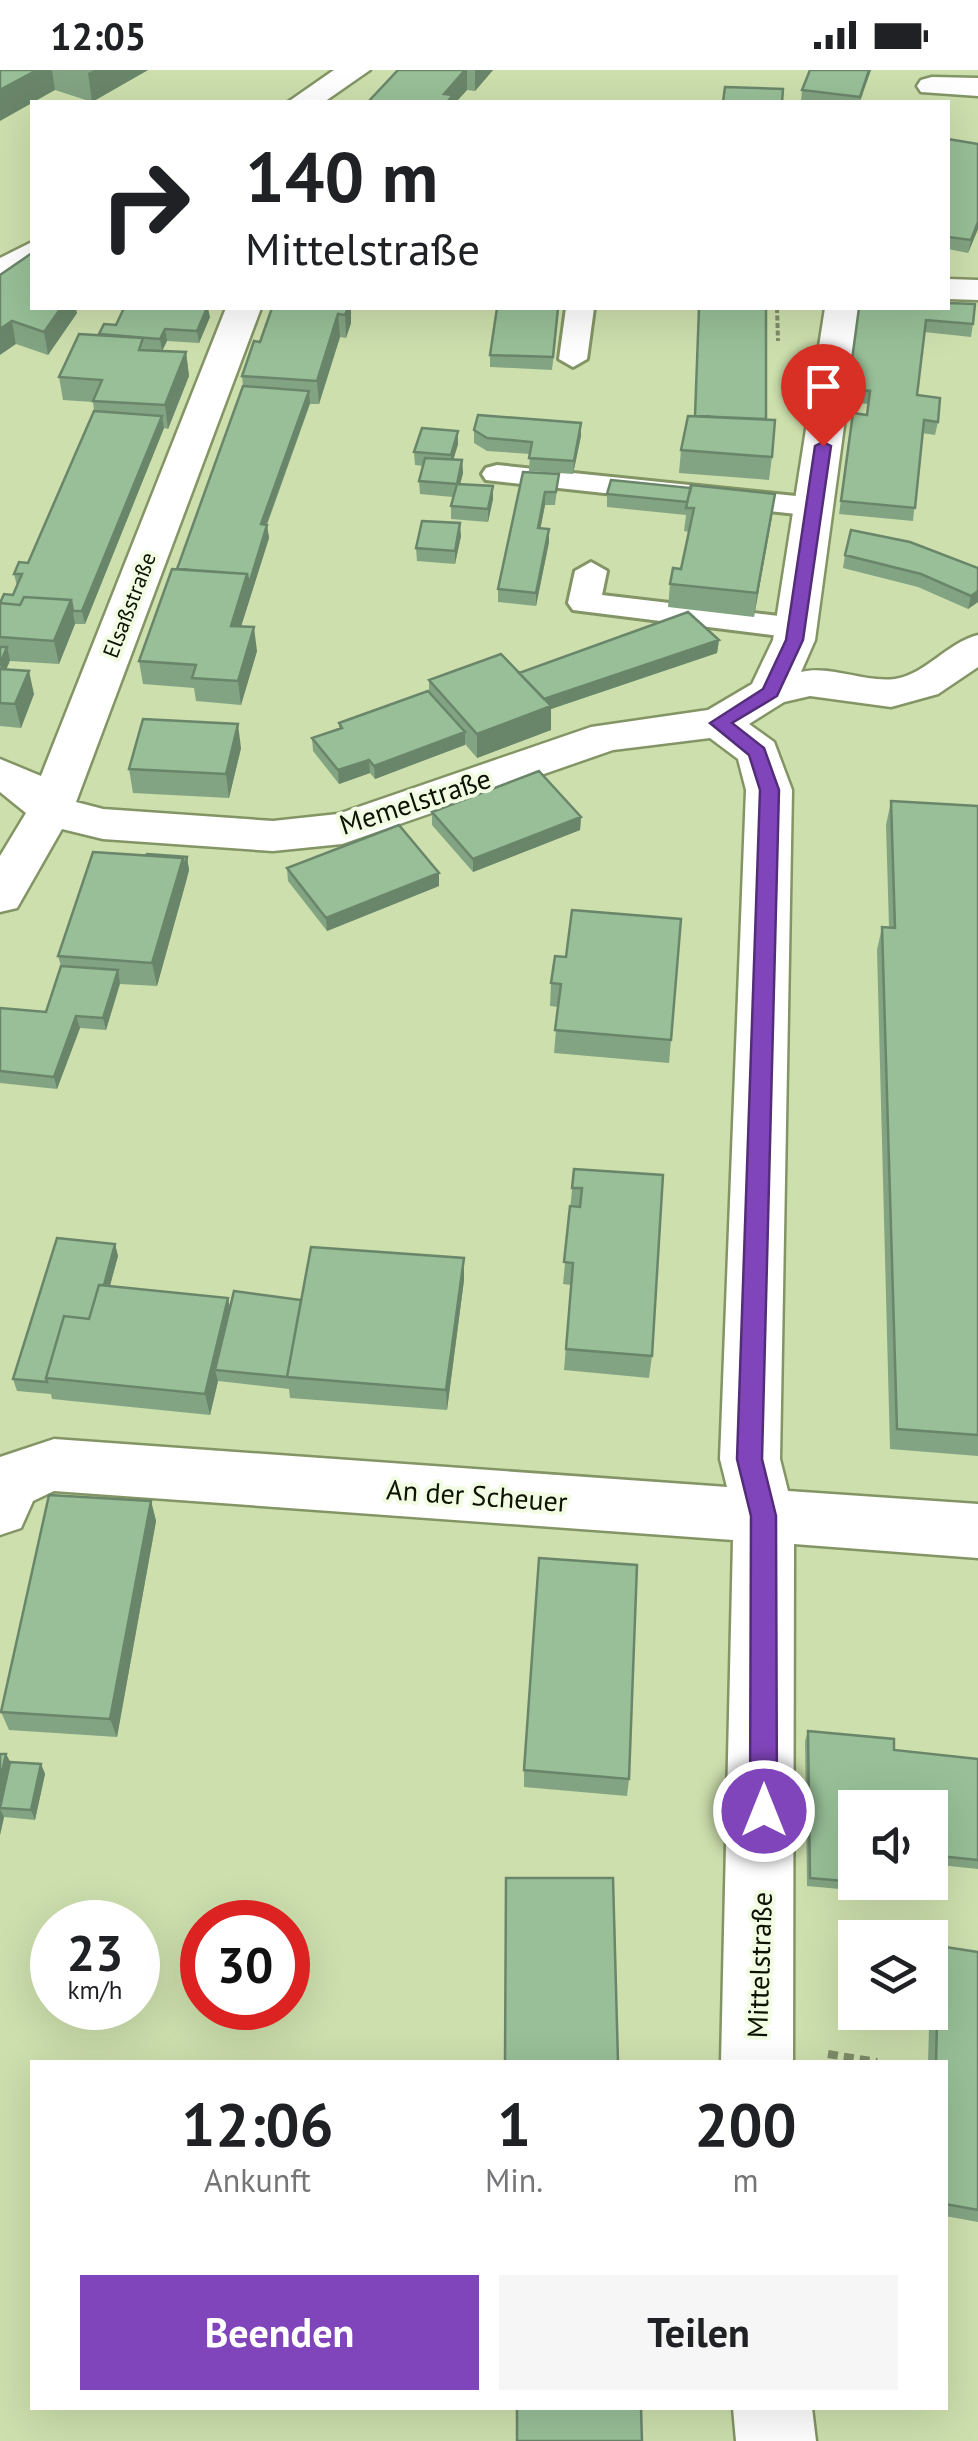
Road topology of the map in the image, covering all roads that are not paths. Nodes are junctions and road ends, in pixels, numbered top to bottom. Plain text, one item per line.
1 (355, 70) edge
2 (932, 86) edge
3 (978, 88) edge
4 (305, 100) edge
5 (0, 229) edge
6 (30, 241) edge
7 (30, 253) edge
8 (0, 273) edge
9 (950, 289) edge
10 (978, 290) edge
11 (242, 310) edge
12 (580, 310) edge
13 (842, 310) edge
14 (573, 359) dead end
15 (619, 456) dead end
16 (497, 474) dead end
17 (613, 486) junction
18 (815, 507) junction
19 (591, 571) dead end
20 (796, 628) junction
21 (978, 648) edge
22 (770, 692) junction
23 (720, 723) junction
24 (0, 774) edge
25 (50, 811) junction
26 (0, 896) edge
27 (0, 1509) edge
28 (764, 1516) junction
29 (978, 1531) edge
30 (757, 2060) edge
31 (773, 2410) edge
32 (776, 2441) edge

1 - 4 street
2 - 3 street
5 - 6 street
7 - 8 street
9 - 10 street
11 - 25 street, Elsaßstraße
12 - 14 lane
13 - 18 street
15 - 17 lane
16 - 17 lane
17 - 18 lane
18 - 20 street
19 - 20 lane
20 - 22 street
21 - 22 street
22 - 23 street
23 - 25 street, Memelstraße
23 - 28 street, Mittelstraße
24 - 25 street, Memelstraße
25 - 26 street, Elsaßstraße
27 - 28 street, An der Scheuer
28 - 29 street, An der Scheuer
28 - 30 street, Mittelstraße
31 - 32 street

